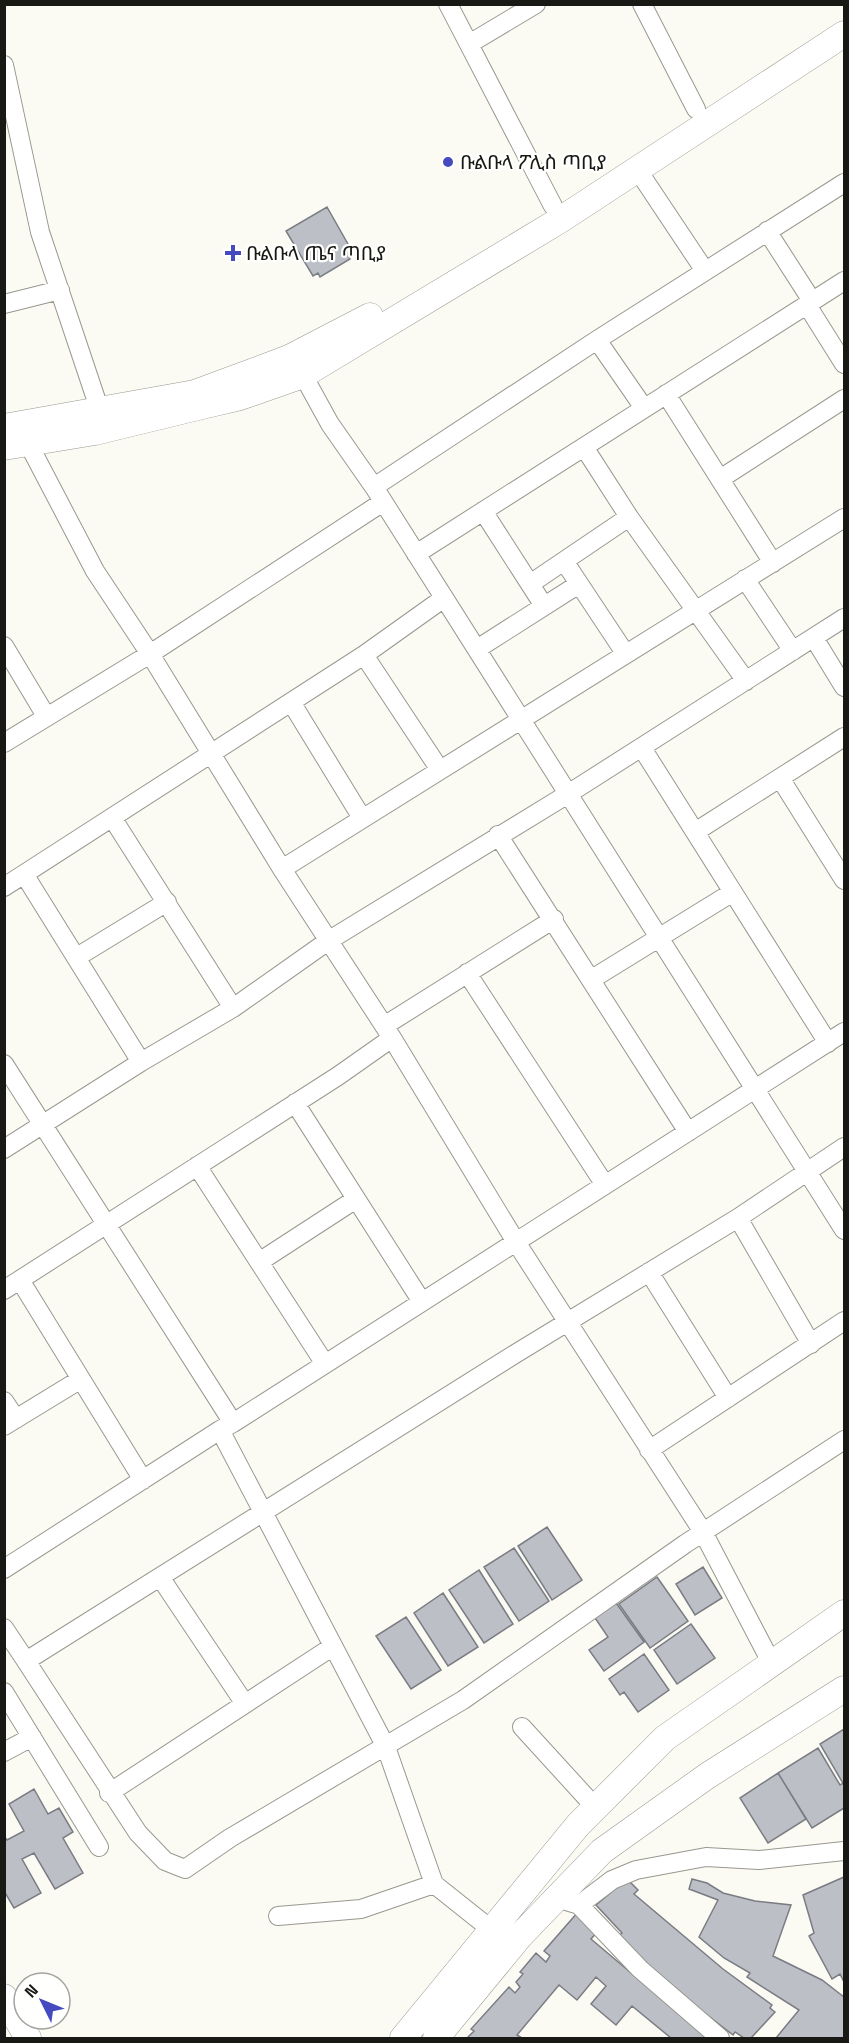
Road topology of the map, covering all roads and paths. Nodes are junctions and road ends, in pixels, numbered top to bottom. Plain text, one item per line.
1 (447, 4) edge
2 (536, 4) edge
3 (642, 4) edge
4 (844, 16) edge
5 (844, 34) edge
6 (469, 44) junction
7 (4, 65) edge
8 (696, 109) junction
9 (636, 169) junction
10 (844, 183) edge
11 (553, 206) junction
12 (767, 231) junction
13 (705, 271) junction
14 (844, 280) edge
15 (60, 290) junction
16 (809, 303) junction
17 (4, 304) edge
18 (597, 340) junction
19 (844, 364) edge
20 (303, 375) junction
21 (666, 394) junction
22 (844, 399) edge
23 (644, 408) junction
24 (100, 411) junction
25 (4, 427) edge
26 (16, 445) edge
27 (584, 447) junction
28 (720, 479) junction
29 (378, 494) junction
30 (483, 511) junction
31 (629, 517) junction
32 (844, 518) edge
33 (416, 554) junction
34 (564, 561) junction
35 (773, 563) junction
36 (745, 579) junction
37 (530, 584) junction
38 (579, 584) junction
39 (444, 598) junction
40 (544, 606) junction
41 (693, 610) junction
42 (844, 618) edge
43 (814, 638) junction
44 (4, 646) edge
45 (477, 649) junction
46 (793, 651) junction
47 (625, 653) junction
48 (150, 654) junction
49 (364, 655) junction
50 (746, 681) junction
51 (844, 687) edge
52 (291, 702) junction
53 (46, 717) junction
54 (521, 720) junction
55 (844, 737) edge
56 (4, 743) edge
57 (642, 747) junction
58 (212, 752) junction
59 (440, 770) junction
60 (780, 778) junction
61 (568, 794) junction
62 (363, 818) junction
63 (113, 819) junction
64 (695, 832) junction
65 (498, 835) junction
66 (282, 869) junction
67 (24, 874) junction
68 (844, 880) edge
69 (4, 887) edge
70 (733, 892) junction
71 (167, 902) junction
72 (554, 919) junction
73 (660, 939) junction
74 (328, 941) junction
75 (77, 957) junction
76 (467, 974) junction
77 (592, 979) junction
78 (233, 1008) junction
79 (388, 1032) junction
80 (844, 1032) edge
81 (828, 1043) junction
82 (141, 1062) junction
83 (4, 1064) edge
84 (755, 1089) junction
85 (295, 1103) junction
86 (44, 1125) junction
87 (688, 1132) junction
88 (844, 1147) edge
89 (4, 1149) edge
90 (197, 1166) junction
91 (807, 1171) junction
92 (605, 1185) junction
93 (356, 1199) junction
94 (738, 1218) junction
95 (108, 1224) junction
96 (844, 1230) edge
97 (516, 1242) junction
98 (259, 1262) junction
99 (649, 1272) junction
100 (12, 1285) edge
101 (422, 1302) junction
102 (844, 1321) edge
103 (570, 1322) junction
104 (811, 1344) junction
105 (325, 1364) junction
106 (81, 1379) junction
107 (728, 1398) junction
108 (4, 1401) edge
109 (10, 1423) edge
110 (227, 1426) junction
111 (844, 1440) edge
112 (649, 1450) junction
113 (143, 1480) junction
114 (263, 1512) junction
115 (703, 1532) junction
116 (4, 1569) edge
117 (160, 1577) junction
118 (844, 1613) edge
119 (4, 1628) edge
120 (333, 1647) junction
121 (26, 1661) junction
122 (771, 1662) junction
123 (844, 1689) edge
124 (4, 1692) edge
125 (245, 1704) junction
126 (522, 1727) dead end
127 (32, 1737) junction
128 (386, 1747) junction
129 (4, 1752) edge
130 (109, 1793) junction
131 (596, 1807) junction
132 (99, 1847) dead end
133 (844, 1851) edge
134 (434, 1884) junction
135 (568, 1901) junction
136 (278, 1916) dead end
137 (493, 1931) junction
138 (4, 1997) edge
139 (28, 2038) edge
140 (403, 2038) edge
141 (436, 2038) edge
142 (720, 2038) edge

1 - 6 street
2 - 6 street
3 - 8 street
4 - 8 street
5 - 9 street
6 - 11 street
7 - 15 street
8 - 11 street
9 - 13 street
9 - 20 street
10 - 12 street
11 - 24 street
12 - 13 street
12 - 16 street
13 - 18 street
14 - 16 street
15 - 17 street
15 - 24 street
16 - 19 street
16 - 21 street
18 - 23 street
18 - 29 street
20 - 26 street
20 - 29 street
21 - 23 street
21 - 28 street
22 - 28 street
23 - 27 street
24 - 25 street
26 - 48 street
27 - 30 street
27 - 31 street
28 - 35 street
29 - 33 street
29 - 48 street
30 - 33 street
30 - 37 street
31 - 34 street
31 - 41 street
32 - 35 street
33 - 39 street
34 - 37 street
34 - 38 street
35 - 36 street
36 - 41 street
36 - 46 street
37 - 40 street
38 - 40 street
38 - 47 street
39 - 45 street
39 - 49 street
40 - 45 street
41 - 47 street
41 - 50 street
42 - 43 street
43 - 46 street
43 - 51 street
44 - 53 street
45 - 54 street
46 - 50 street
47 - 54 street
48 - 53 street
48 - 58 street
49 - 52 street
49 - 59 street
50 - 57 street
52 - 58 street
52 - 62 street
53 - 56 street
54 - 59 street
54 - 61 street
55 - 60 street
57 - 61 street
57 - 64 street
58 - 63 street
58 - 66 street
59 - 62 street
60 - 64 street
60 - 68 street
61 - 65 street
61 - 73 street
62 - 66 street
63 - 67 street
63 - 71 street
64 - 70 street
65 - 72 street
65 - 74 street
66 - 74 street
67 - 69 street
67 - 75 street
70 - 73 street
70 - 81 street
71 - 75 street
71 - 78 street
72 - 76 street
72 - 77 street
73 - 77 street
73 - 84 street
74 - 78 street
74 - 79 street
75 - 82 street
76 - 79 street
76 - 92 street
77 - 87 street
78 - 82 street
79 - 85 street
79 - 97 street
80 - 81 street
81 - 84 street
82 - 86 street
83 - 86 street
84 - 87 street
84 - 91 street
85 - 90 street
85 - 93 street
86 - 89 street
86 - 95 street
87 - 92 street
88 - 91 street
90 - 95 street
90 - 98 street
91 - 94 street
91 - 96 street
92 - 97 street
93 - 98 street
93 - 101 street
94 - 99 street
94 - 104 street
95 - 100 street
95 - 110 street
97 - 101 street
97 - 103 street
98 - 105 street
99 - 103 street
99 - 107 street
100 - 106 street
101 - 105 street
102 - 104 street
103 - 112 street
103 - 114 street
104 - 107 street
105 - 110 street
106 - 109 street
106 - 113 street
107 - 112 street
108 - 109 street
110 - 113 street
110 - 114 street
111 - 115 street
112 - 115 street
113 - 116 street
114 - 117 street
114 - 120 street
115 - 122 street
115 - 128 street
117 - 121 street
117 - 125 street
118 - 122 street
119 - 121 street
120 - 125 street
120 - 128 street
121 - 130 street
122 - 131 street
123 - 135 street
124 - 127 street
125 - 130 street
126 - 131 street
127 - 129 street
127 - 132 street
128 - 130 street
128 - 134 street
131 - 137 street
133 - 135 street
134 - 136 street
134 - 137 street
135 - 141 street
135 - 142 street
137 - 140 street
138 - 139 street

